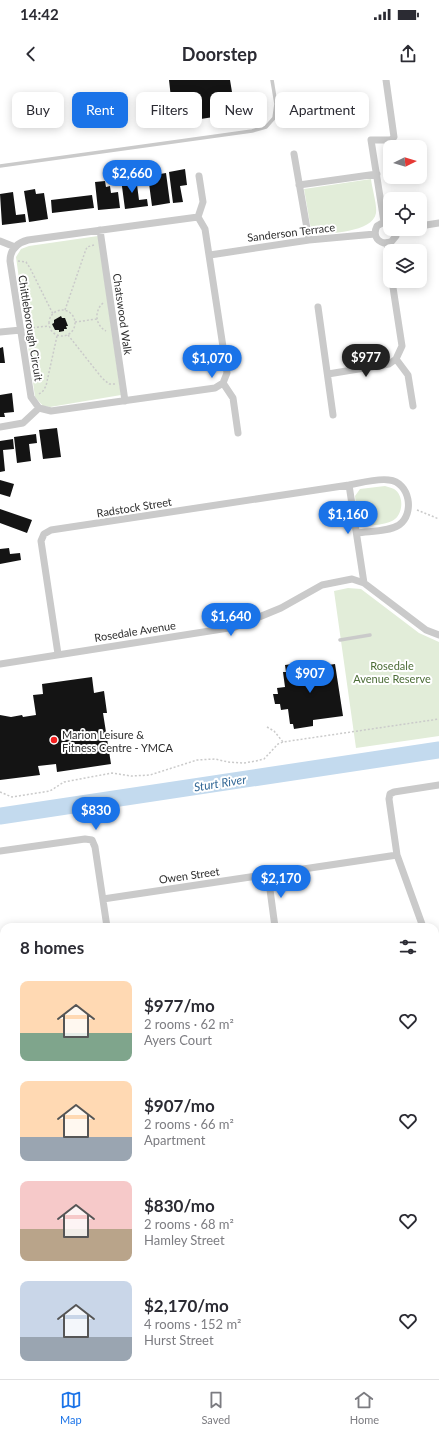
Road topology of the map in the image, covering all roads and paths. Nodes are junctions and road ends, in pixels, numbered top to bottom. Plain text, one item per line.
1 (272, 80) edge
2 (386, 80) edge
3 (294, 154) dead end
4 (0, 166) edge
5 (377, 174) junction
6 (199, 176) dead end
7 (300, 186) junction
8 (383, 203) edge
9 (198, 217) junction
10 (439, 223) edge
11 (383, 224) edge
12 (427, 225) edge
13 (100, 230) junction
14 (375, 234) junction
15 (394, 236) edge
16 (309, 240) junction
17 (0, 241) edge
18 (102, 243) junction
19 (386, 243) joint
20 (15, 247) junction
21 (210, 255) junction
22 (10, 261) junction
23 (393, 288) edge
24 (110, 301) junction
25 (318, 307) dead end
26 (64, 310) junction
27 (53, 314) junction
28 (97, 319) junction
29 (75, 322) junction
30 (49, 326) junction
31 (21, 330) junction
32 (114, 331) junction
33 (0, 332) edge
34 (68, 335) junction
35 (57, 336) junction
36 (396, 359) junction
37 (328, 374) junction
38 (122, 383) junction
39 (223, 383) junction
40 (30, 397) junction
41 (125, 401) junction
42 (413, 406) dead end
43 (39, 408) junction
44 (333, 415) dead end
45 (0, 427) edge
46 (238, 433) dead end
47 (349, 485) junction
48 (408, 508) junction
49 (439, 519) edge
50 (357, 533) junction
51 (364, 583) junction
52 (370, 635) dead end
53 (439, 635) edge
54 (340, 640) dead end
55 (58, 654) junction
56 (0, 664) edge
57 (439, 719) edge
58 (267, 727) dead end
59 (283, 742) junction
60 (439, 785) edge
61 (0, 792) edge
62 (0, 851) edge
63 (397, 855) junction
64 (268, 875) junction
65 (103, 899) junction
66 (106, 923) edge
67 (274, 923) edge
68 (422, 923) edge

1 - 4 lane
2 - 5 street
3 - 7 street
5 - 7 street
5 - 8 street
6 - 9 street
7 - 16 street
9 - 13 street
9 - 21 street
10 - 12 street
11 - 14 street
13 - 18 street, Chatswood Walk
13 - 20 street
14 - 16 street, Sanderson Terrace
14 - 19 street
15 - 19 street
16 - 21 street, Sanderson Terrace
17 - 20 street
18 - 24 street, Chatswood Walk
18 - 26 path
20 - 22 street, Chittleborough Circuit
21 - 39 street
22 - 27 path
22 - 31 street, Chittleborough Circuit
23 - 36 street
24 - 28 path
24 - 32 street, Chatswood Walk
25 - 37 street
26 - 27 path
26 - 29 path
27 - 30 path
28 - 29 path
28 - 32 path
29 - 34 path
30 - 31 path
30 - 35 path
31 - 33 street
31 - 40 street, Chittleborough Circuit
32 - 38 street, Chatswood Walk
34 - 35 path
34 - 38 path
35 - 40 path
36 - 37 street
36 - 42 street
37 - 44 street
38 - 41 street, Chatswood Walk
39 - 41 street
39 - 46 street
40 - 43 street, Chittleborough Circuit
41 - 43 street
43 - 45 street
47 - 48 street, Radstock Street
47 - 50 street
47 - 55 street, Radstock Street
48 - 49 path
48 - 50 street
50 - 51 street
51 - 53 street
51 - 55 street, Rosedale Avenue
52 - 54 lane
55 - 56 street, Rosedale Avenue
57 - 59 path
58 - 59 path
59 - 61 path
60 - 63 street
62 - 65 street
63 - 64 street, Owen Street
63 - 68 street
64 - 65 street, Owen Street
64 - 67 street
65 - 66 street

